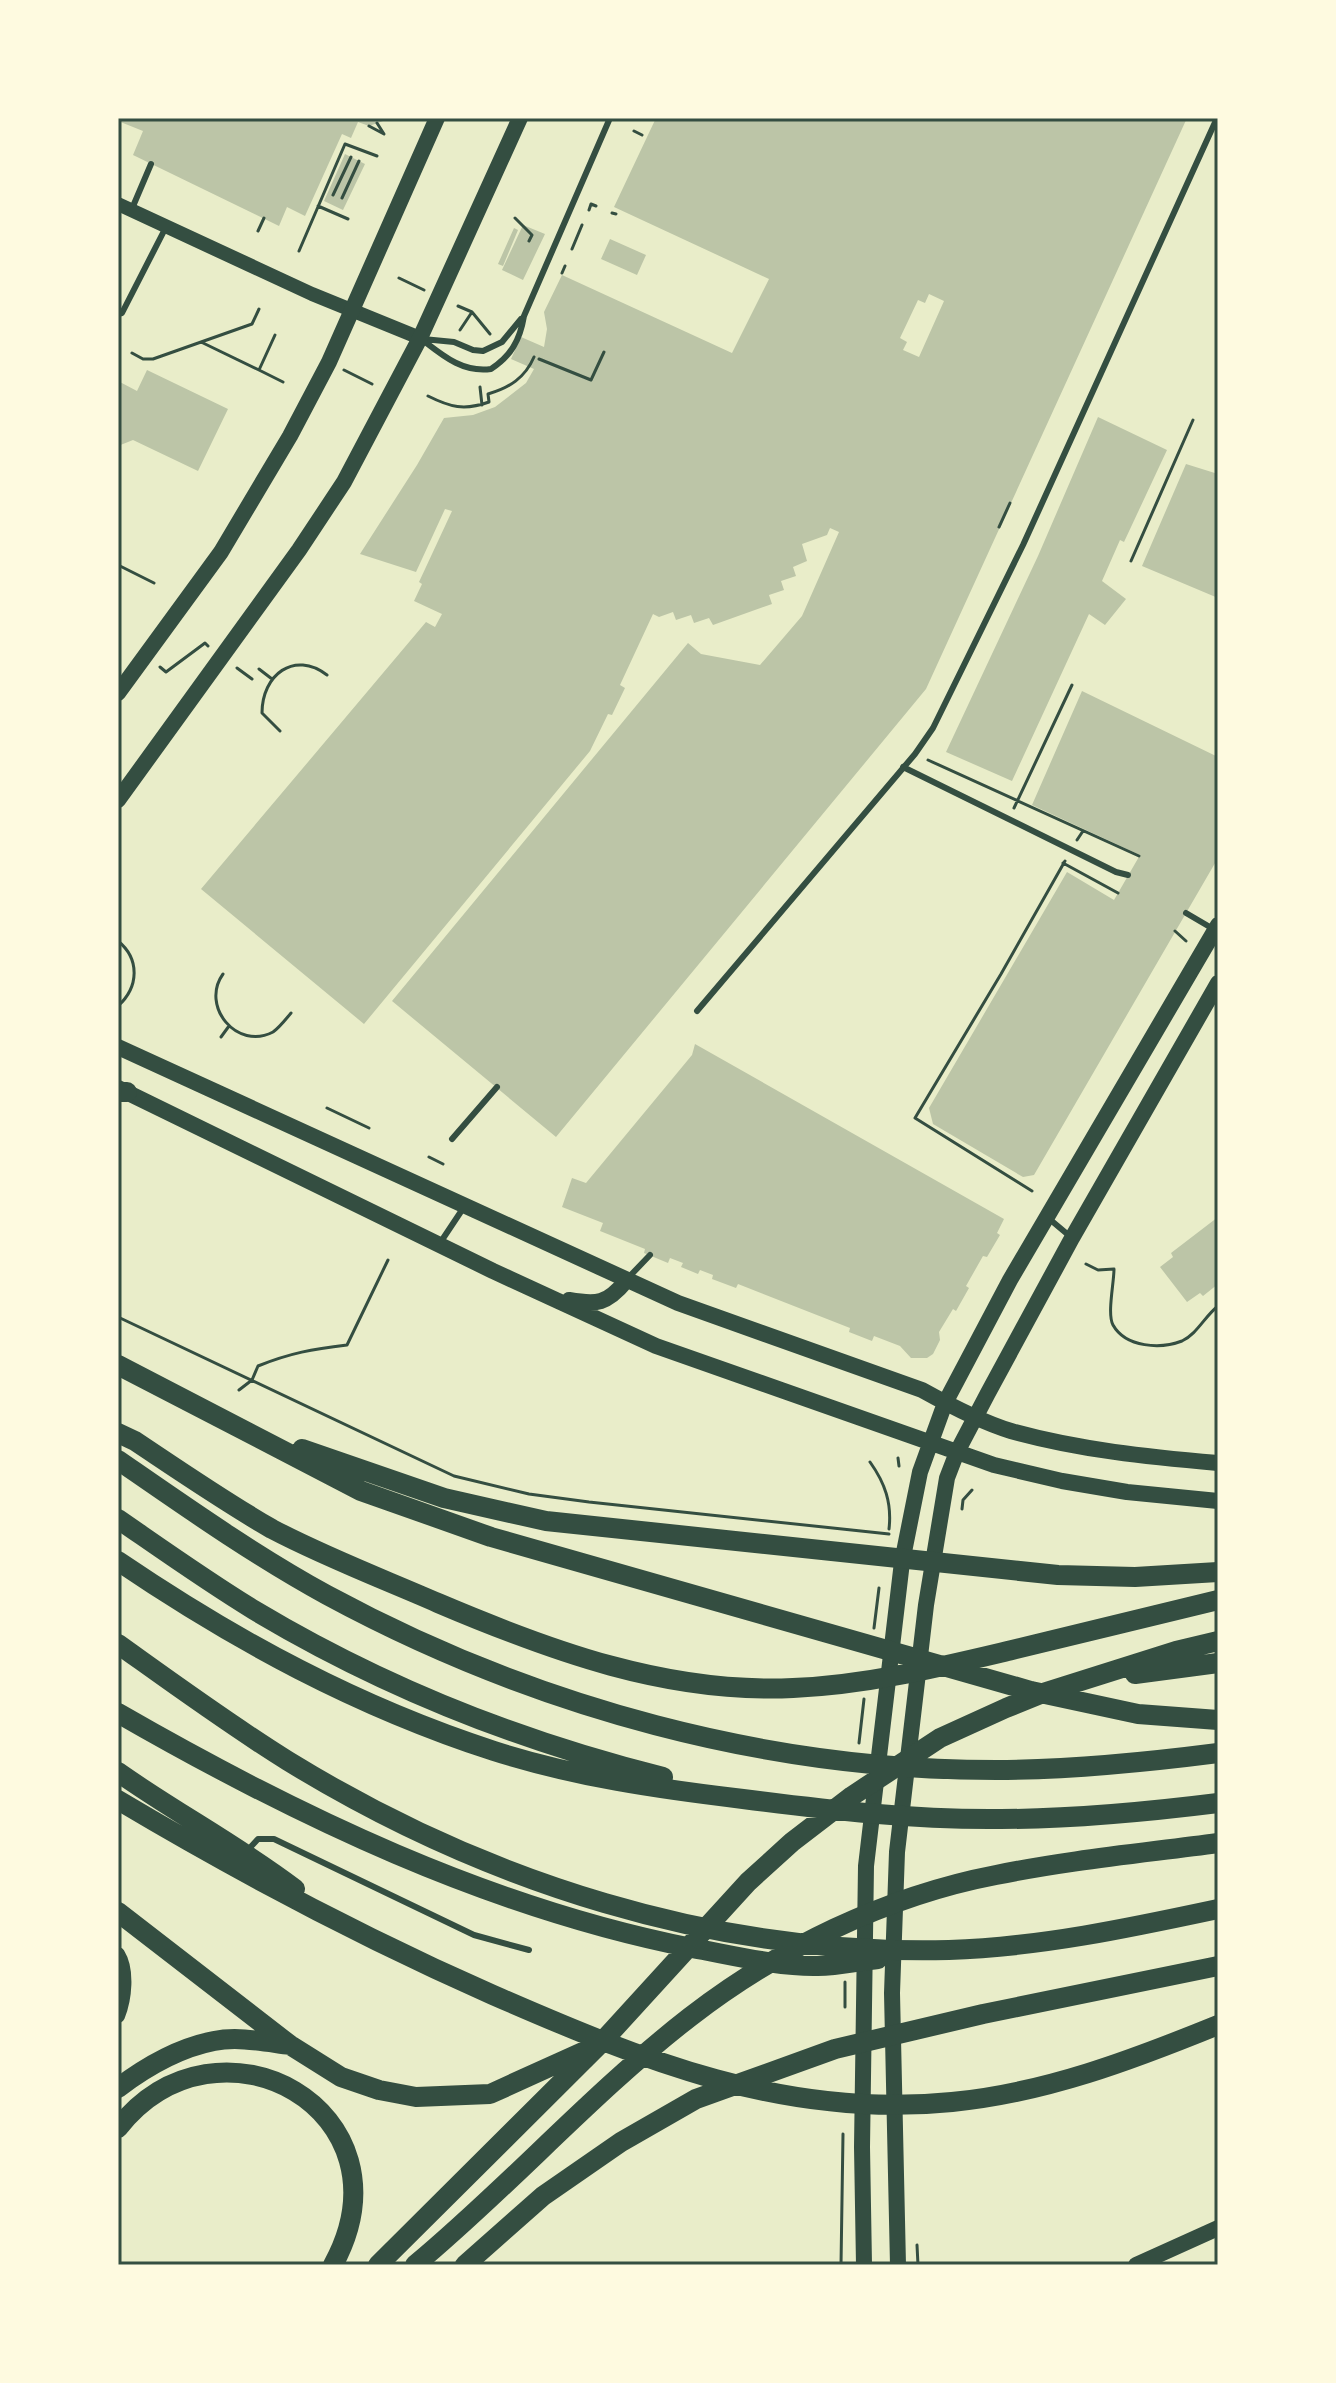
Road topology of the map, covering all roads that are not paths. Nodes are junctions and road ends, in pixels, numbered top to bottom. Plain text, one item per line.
1 (437, 118) edge
2 (520, 118) edge
3 (610, 118) edge
4 (1217, 118) edge
5 (151, 164) dead end
6 (125, 207) edge
7 (166, 227) junction
8 (351, 311) junction
9 (118, 314) edge
10 (524, 316) junction
11 (420, 338) junction
12 (118, 693) edge
13 (903, 767) junction
14 (118, 800) edge
15 (1128, 875) dead end
16 (1186, 913) dead end
17 (1217, 929) edge
18 (1218, 983) edge
19 (697, 1011) dead end
20 (118, 1047) edge
21 (497, 1087) dead end
22 (121, 1091) edge
23 (452, 1139) dead end
24 (464, 1207) junction
25 (1047, 1217) junction
26 (1072, 1238) junction
27 (440, 1243) junction
28 (650, 1255) dead end
29 (626, 1281) junction
30 (544, 1295) junction
31 (118, 1365) edge
32 (945, 1403) junction
33 (976, 1416) junction
34 (242, 1428) junction
35 (118, 1433) edge
36 (931, 1442) junction
37 (957, 1452) junction
38 (118, 1460) edge
39 (1218, 1463) edge
40 (1218, 1501) edge
41 (118, 1519) edge
42 (118, 1561) edge
43 (1218, 1572) edge
44 (1218, 1600) edge
45 (1218, 1641) edge
46 (118, 1644) edge
47 (1218, 1663) edge
48 (1083, 1681) junction
49 (118, 1713) edge
50 (1218, 1720) edge
51 (1218, 1753) edge
52 (118, 1772) edge
53 (118, 1800) edge
54 (776, 1803) junction
55 (1218, 1803) edge
56 (1218, 1843) edge
57 (245, 1854) junction
58 (1218, 1909) edge
59 (118, 1912) edge
60 (343, 1925) junction
61 (529, 1950) dead end
62 (950, 1950) junction
63 (118, 1954) edge
64 (1218, 1966) edge
65 (118, 2016) edge
66 (1218, 2025) edge
67 (601, 2043) junction
68 (290, 2045) junction
69 (118, 2088) edge
70 (118, 2128) edge
71 (470, 2219) junction
72 (1218, 2228) edge
73 (1170, 2251) junction
74 (333, 2265) edge
75 (378, 2265) edge
76 (415, 2265) edge
77 (429, 2265) edge
78 (465, 2265) edge
79 (864, 2265) edge
80 (898, 2265) edge
81 (1136, 2265) edge
82 (1149, 2265) edge

1 - 8 main road
2 - 11 main road
3 - 10 lane
4 - 13 lane
5 - 6 lane
6 - 7 street
7 - 8 street
7 - 9 lane
8 - 11 street
8 - 12 main road
10 - 11 lane
10 - 11 lane
11 - 14 main road
13 - 15 lane
13 - 19 lane
16 - 17 lane
17 - 25 main road
18 - 26 main road
20 - 24 main road
21 - 23 lane
22 - 27 main road
24 - 27 lane
24 - 29 main road
25 - 26 lane
25 - 32 main road
26 - 33 main road
27 - 30 main road
28 - 29 lane
29 - 30 main road
29 - 32 main road
30 - 36 main road
31 - 34 highway
32 - 33 main road
32 - 36 main road
33 - 37 main road
33 - 39 main road
34 - 43 highway
34 - 50 highway
35 - 44 highway
36 - 37 main road
36 - 79 main road
37 - 40 main road
37 - 80 main road
38 - 51 highway
41 - 54 highway
42 - 54 highway
45 - 48 highway
46 - 62 highway
47 - 48 highway
48 - 67 highway
49 - 62 highway
52 - 57 highway
53 - 60 highway
54 - 55 highway
56 - 71 highway
57 - 60 highway
57 - 61 lane
58 - 62 highway
59 - 68 highway
60 - 66 highway
63 - 65 street
64 - 78 highway
67 - 68 highway
67 - 75 highway
68 - 69 highway
70 - 74 highway
71 - 76 highway
71 - 77 highway
72 - 73 main road
73 - 81 main road
73 - 82 main road

